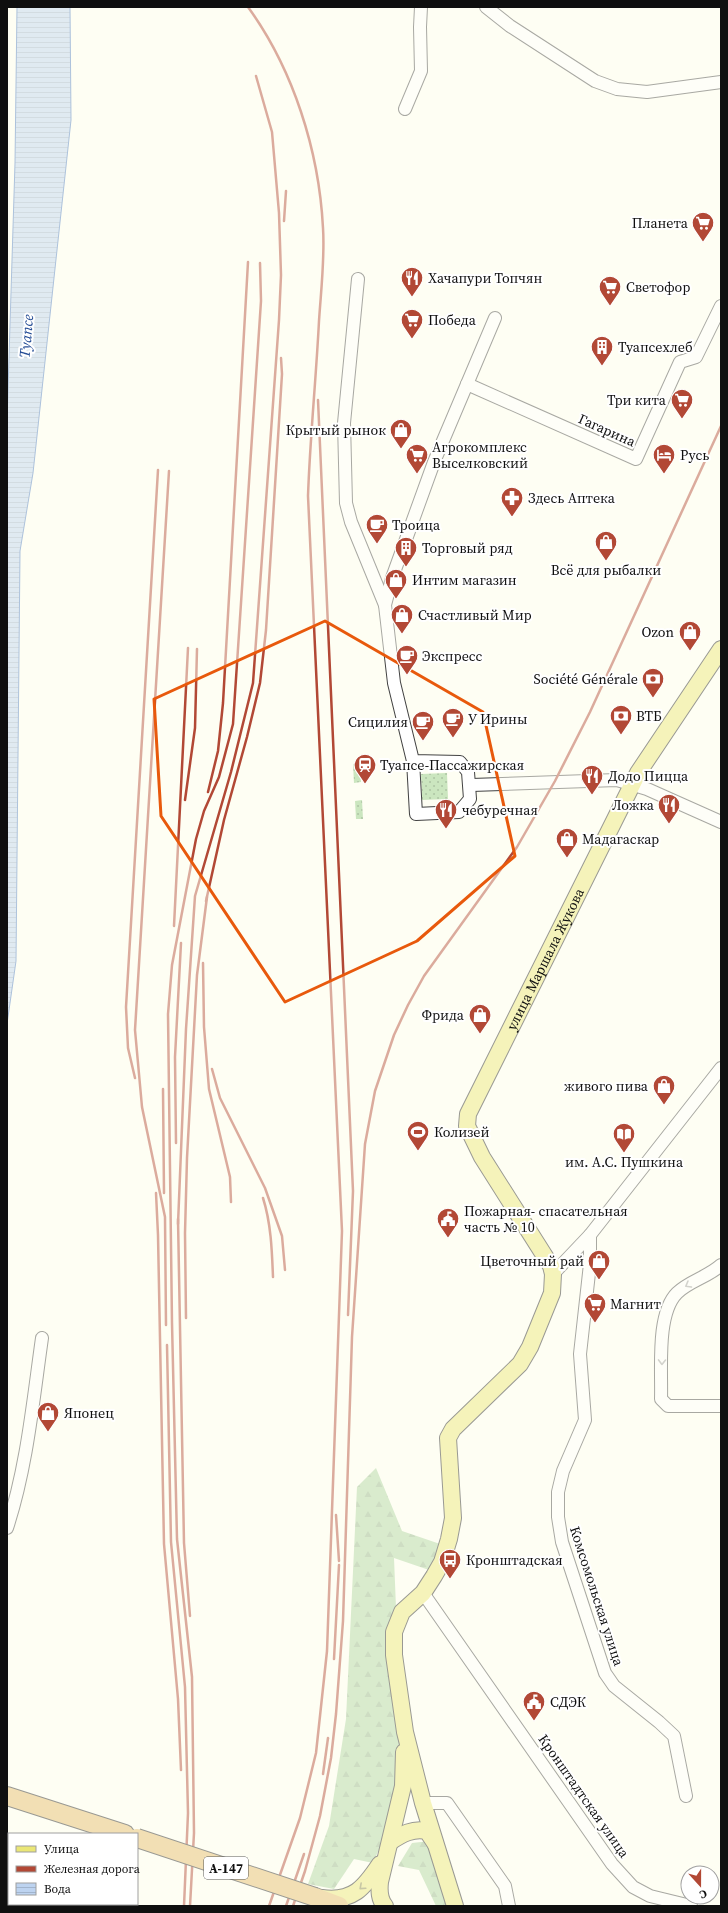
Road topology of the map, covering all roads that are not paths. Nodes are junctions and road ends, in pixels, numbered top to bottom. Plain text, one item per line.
1 (421, 7) edge
2 (486, 7) edge
3 (721, 82) edge
4 (405, 109) dead end
5 (358, 280) dead end
6 (721, 306) edge
7 (495, 318) dead end
8 (467, 384) junction
9 (385, 605) junction
10 (721, 649) edge
11 (413, 761) junction
12 (633, 784) junction
13 (470, 785) junction
14 (721, 822) edge
15 (721, 1068) edge
16 (590, 1235) junction
17 (721, 1265) edge
18 (553, 1274) junction
19 (42, 1338) dead end
20 (721, 1406) edge
21 (7, 1528) edge
22 (423, 1592) junction
23 (405, 1732) junction
24 (7, 1796) edge
25 (686, 1796) dead end
26 (424, 1806) junction
27 (397, 1811) junction
28 (122, 1833) edge
29 (138, 1838) edge
30 (435, 1843) junction
31 (387, 1849) junction
32 (320, 1902) edge
33 (339, 1906) edge
34 (385, 1906) edge
35 (455, 1906) edge
36 (509, 1906) edge
37 (691, 1906) edge

1 - 4 street
2 - 3 street
5 - 9 street
6 - 8 street, Гагарина
7 - 8 street
8 - 9 street
9 - 11 street
10 - 12 main road, улица Маршала Жукова
11 - 13 street
11 - 13 street
12 - 13 street
12 - 14 street
12 - 18 main road, улица Маршала Жукова
15 - 16 street
16 - 18 street
16 - 25 street, Комсомольская улица
17 -> 20 street
18 - 22 main road
19 - 21 street
22 - 23 main road
22 - 37 street, Кронштадтская улица
23 - 26 main road
23 - 27 main road
24 - 28 highway, А-147
26 - 27 main road
26 - 30 main road
26 - 36 street
27 - 31 main road
29 - 32 highway, А-147, bridge
30 - 31 main road
30 - 35 main road
31 -> 32 main road, А-147
31 - 34 main road
32 - 33 highway, А-147

